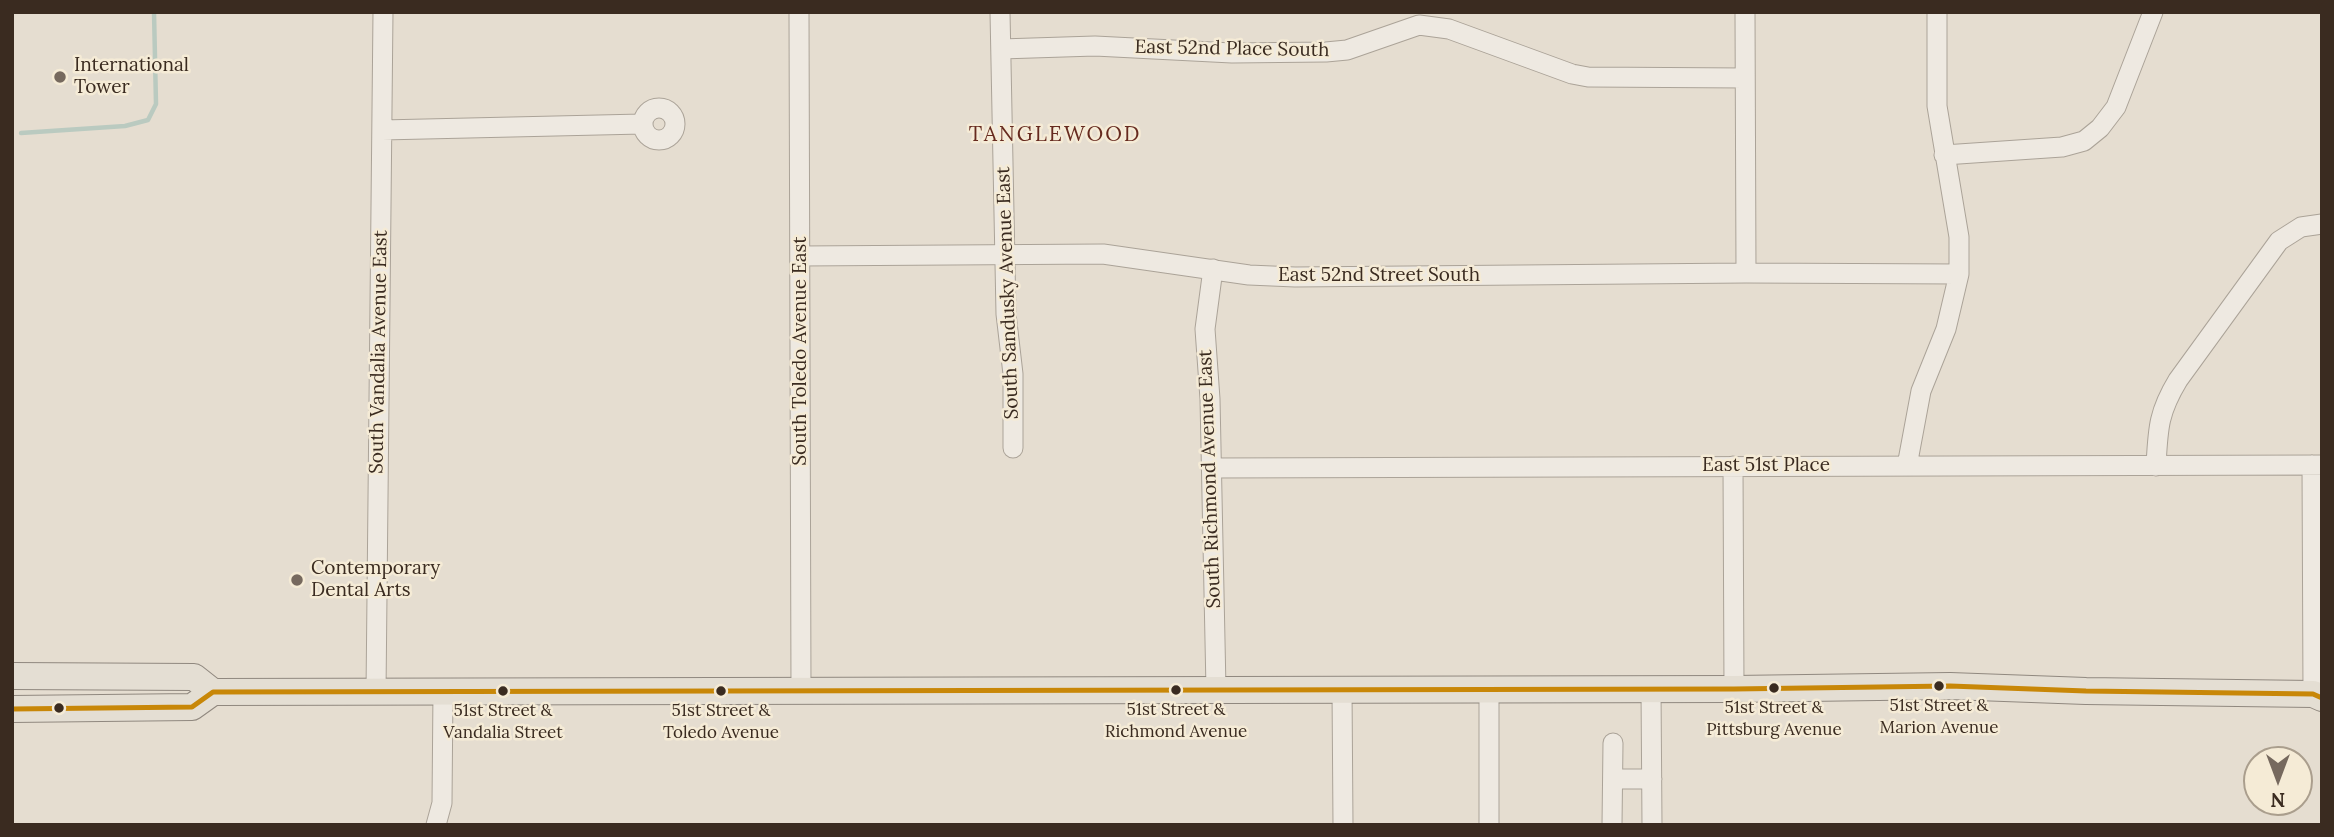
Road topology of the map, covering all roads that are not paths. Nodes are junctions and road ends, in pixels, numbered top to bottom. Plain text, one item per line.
1 (383, 12) edge
2 (799, 12) edge
3 (1000, 12) edge
4 (1745, 12) edge
5 (1937, 12) edge
6 (2153, 12) edge
7 (1001, 49) junction
8 (1745, 78) junction
9 (642, 124) dead end
10 (382, 130) junction
11 (1944, 155) junction
12 (2320, 224) edge
13 (1004, 255) junction
14 (801, 256) junction
15 (1213, 269) junction
16 (1746, 273) junction
17 (1959, 274) junction
18 (1013, 449) dead end
19 (2317, 465) edge
20 (1733, 466) junction
21 (1908, 466) junction
22 (2156, 466) junction
23 (1211, 468) junction
24 (12, 676) edge
25 (1216, 689) junction
26 (1489, 689) junction
27 (1651, 689) junction
28 (1734, 689) junction
29 (1342, 690) junction
30 (443, 691) junction
31 (801, 691) junction
32 (213, 692) junction
33 (376, 692) junction
34 (2319, 694) edge
35 (12, 709) edge
36 (1613, 743) dead end
37 (1613, 779) junction
38 (1652, 779) junction
39 (436, 825) edge
40 (1343, 825) edge
41 (1489, 825) edge
42 (1612, 825) edge
43 (1652, 825) edge

1 - 10 street, South Vandalia Avenue East
2 - 14 street, South Toledo Avenue East
3 - 7 street, South Sandusky Avenue East
4 - 8 street
5 - 11 street
6 - 11 street
7 - 8 street, East 52nd Place South
7 - 13 street, South Sandusky Avenue East
8 - 16 street
9 - 10 street
10 - 33 street, South Vandalia Avenue East
11 - 17 street
12 - 22 street
13 - 14 street, East 52nd Street South
13 - 15 street, East 52nd Street South
13 - 18 street, South Sandusky Avenue East
14 - 31 street, South Toledo Avenue East
15 - 16 street, East 52nd Street South
15 - 23 street, South Richmond Avenue East
16 - 17 street, East 52nd Street South
17 - 21 street
19 - 22 street, East 51st Place
19 - 34 street
20 - 21 street, East 51st Place
20 - 23 street, East 51st Place
20 - 28 street
21 - 22 street, East 51st Place
23 - 25 street, South Richmond Avenue East
24 - 32 main road
25 - 29 main road
25 - 31 main road
26 - 27 main road
26 - 29 main road
26 - 41 street
27 - 28 main road
27 - 38 street
28 - 34 main road
29 - 40 street
30 - 31 main road
30 - 33 main road
30 - 39 street
32 - 33 main road
32 - 35 main road
36 - 37 street
37 - 38 street
37 - 42 street
38 - 43 street

